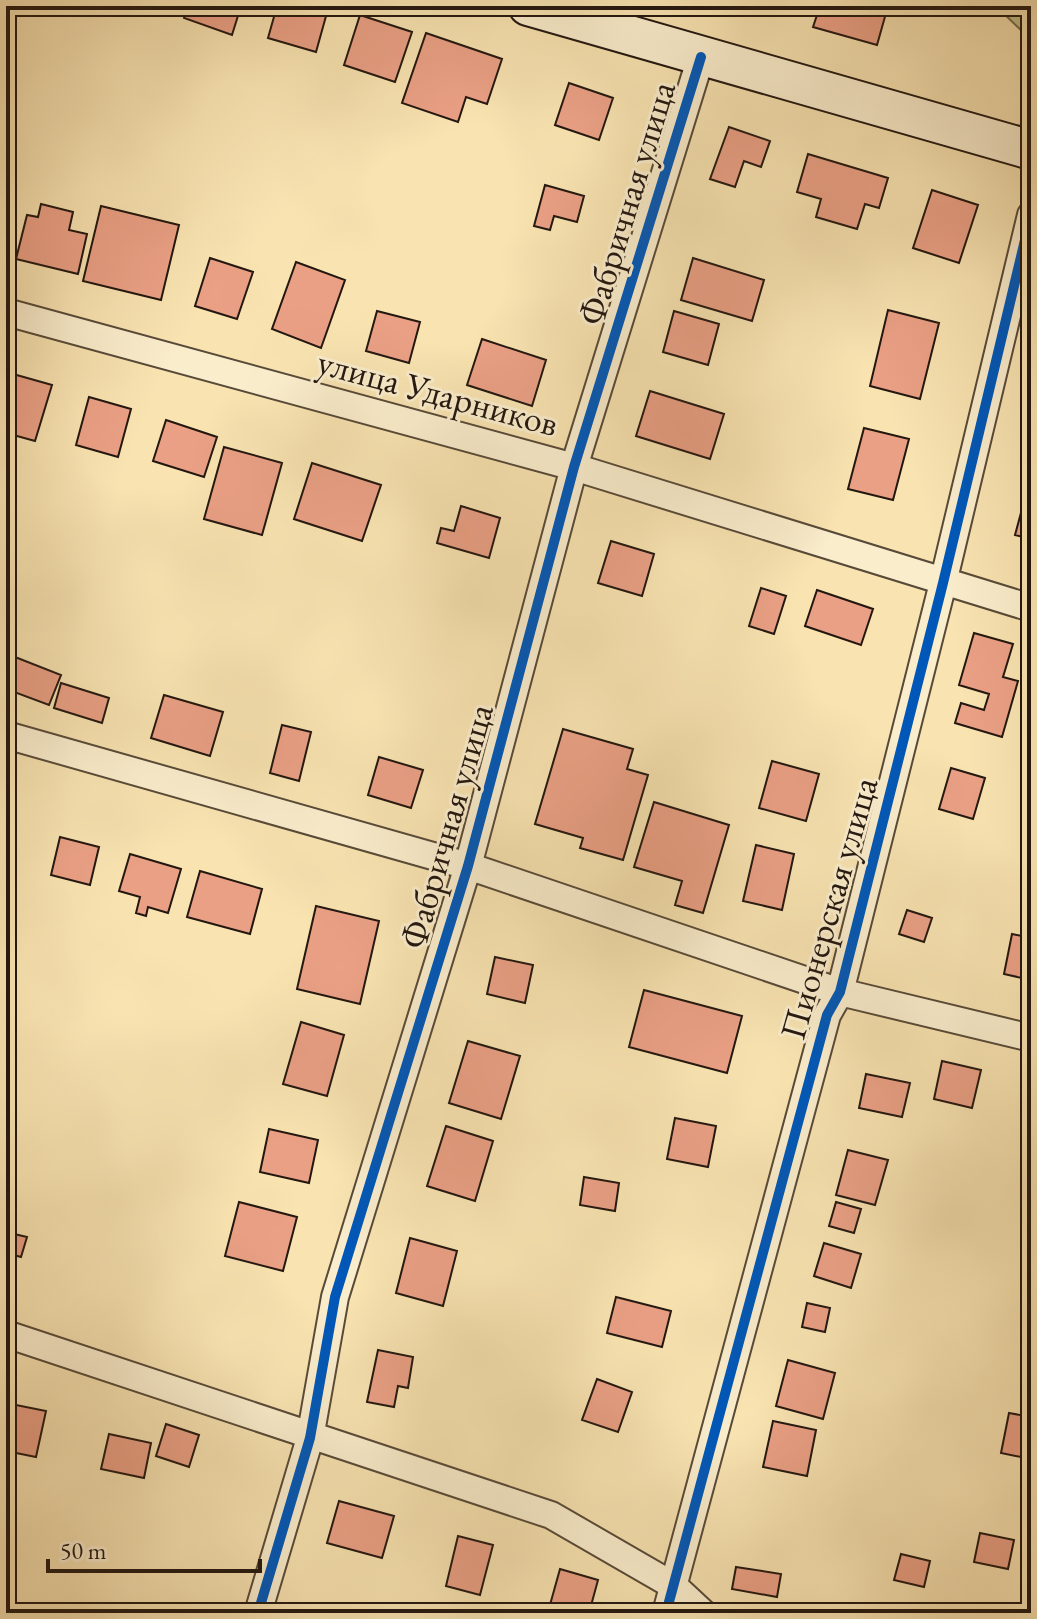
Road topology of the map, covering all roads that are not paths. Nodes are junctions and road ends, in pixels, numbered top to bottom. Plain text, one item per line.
1 (528, 6) edge
2 (701, 57) junction
3 (1031, 150) edge
4 (1031, 215) edge
5 (6, 312) edge
6 (574, 467) junction
7 (943, 583) junction
8 (1031, 608) edge
9 (6, 735) edge
10 (468, 866) junction
11 (840, 992) junction
12 (1031, 1038) edge
13 (6, 1334) edge
14 (310, 1438) junction
15 (674, 1586) junction
16 (258, 1613) edge
17 (666, 1613) edge
18 (703, 1613) edge

1 - 2 street
2 - 3 street
2 - 6 street, Фабричная улица
4 - 7 street, Пионерская улица
5 - 6 street, улица Ударников
6 - 7 street, улица Ударников
6 - 10 street, Фабричная улица
7 - 8 street, улица Ударников
7 - 11 street, Пионерская улица
9 - 10 street
10 - 11 street
10 - 14 street, Фабричная улица
11 - 12 street
11 - 15 street, Пионерская улица
13 - 14 street
14 - 15 street
14 - 16 street, Фабричная улица
15 - 17 street, Пионерская улица
15 - 18 street

